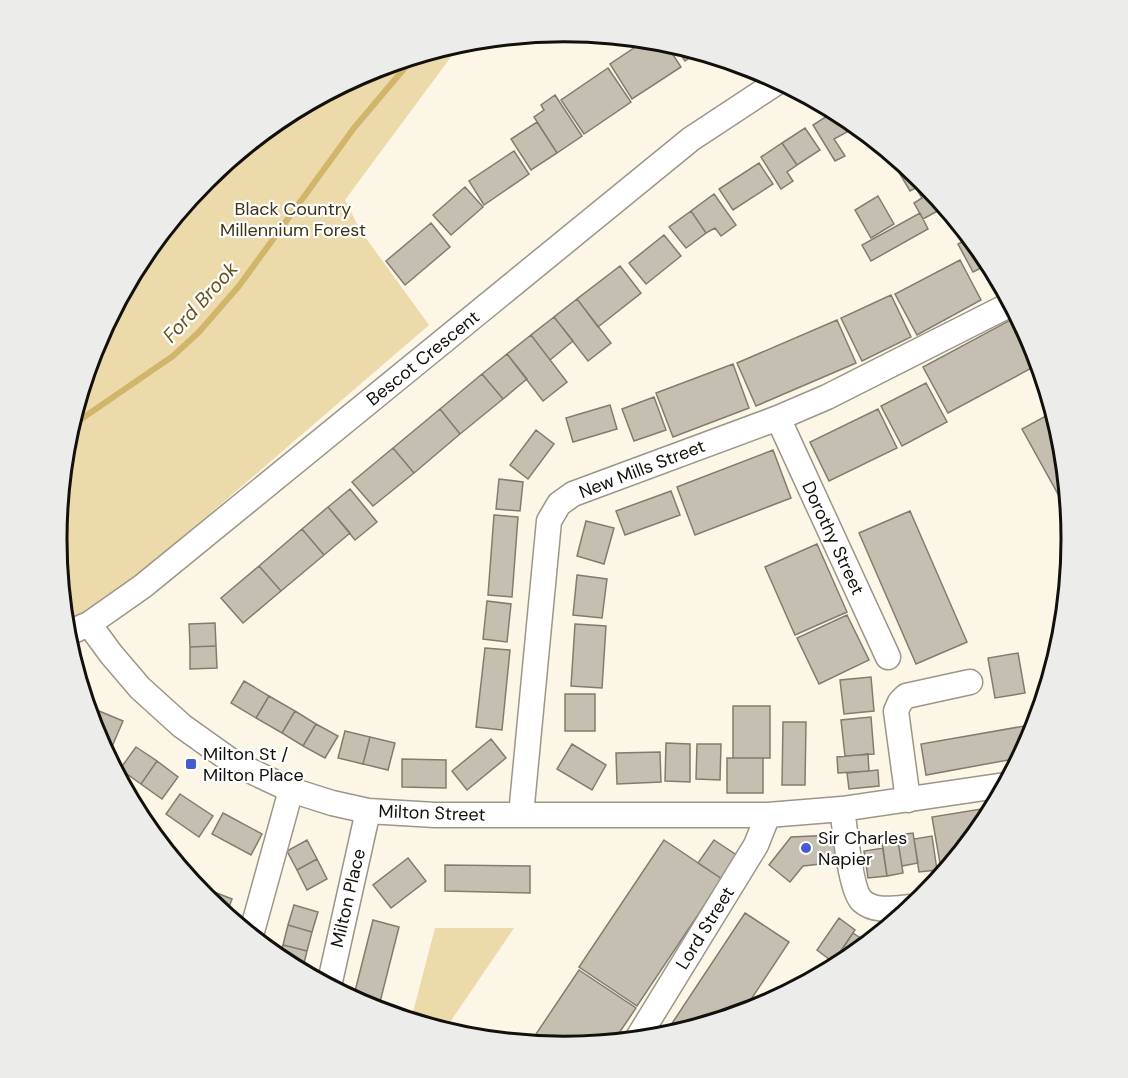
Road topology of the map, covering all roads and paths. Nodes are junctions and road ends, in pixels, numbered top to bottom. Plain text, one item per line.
1 (770, 87) edge
2 (1004, 308) edge
3 (778, 418) junction
4 (89, 624) junction
5 (76, 630) edge
6 (888, 657) dead end
7 (970, 682) dead end
8 (995, 787) edge
9 (291, 790) junction
10 (908, 800) junction
11 (842, 809) junction
12 (368, 811) junction
13 (521, 815) junction
14 (768, 815) junction
15 (897, 908) edge
16 (252, 926) edge
17 (331, 978) edge
18 (642, 1030) edge

1 - 4 street, Bescot Crescent
2 - 3 street, New Mills Street
3 - 6 street, Dorothy Street
3 - 13 street, New Mills Street
4 - 5 street, Bescot Crescent
4 - 9 street, Milton Street
7 - 10 street
8 - 10 street, Milton Street
9 - 12 street, Milton Street
9 - 16 street
10 - 11 street, Milton Street
11 - 14 street, Milton Street
11 - 15 street
12 - 13 street, Milton Street
12 - 17 street, Milton Place
13 - 14 street, Milton Street
14 - 18 street, Lord Street

